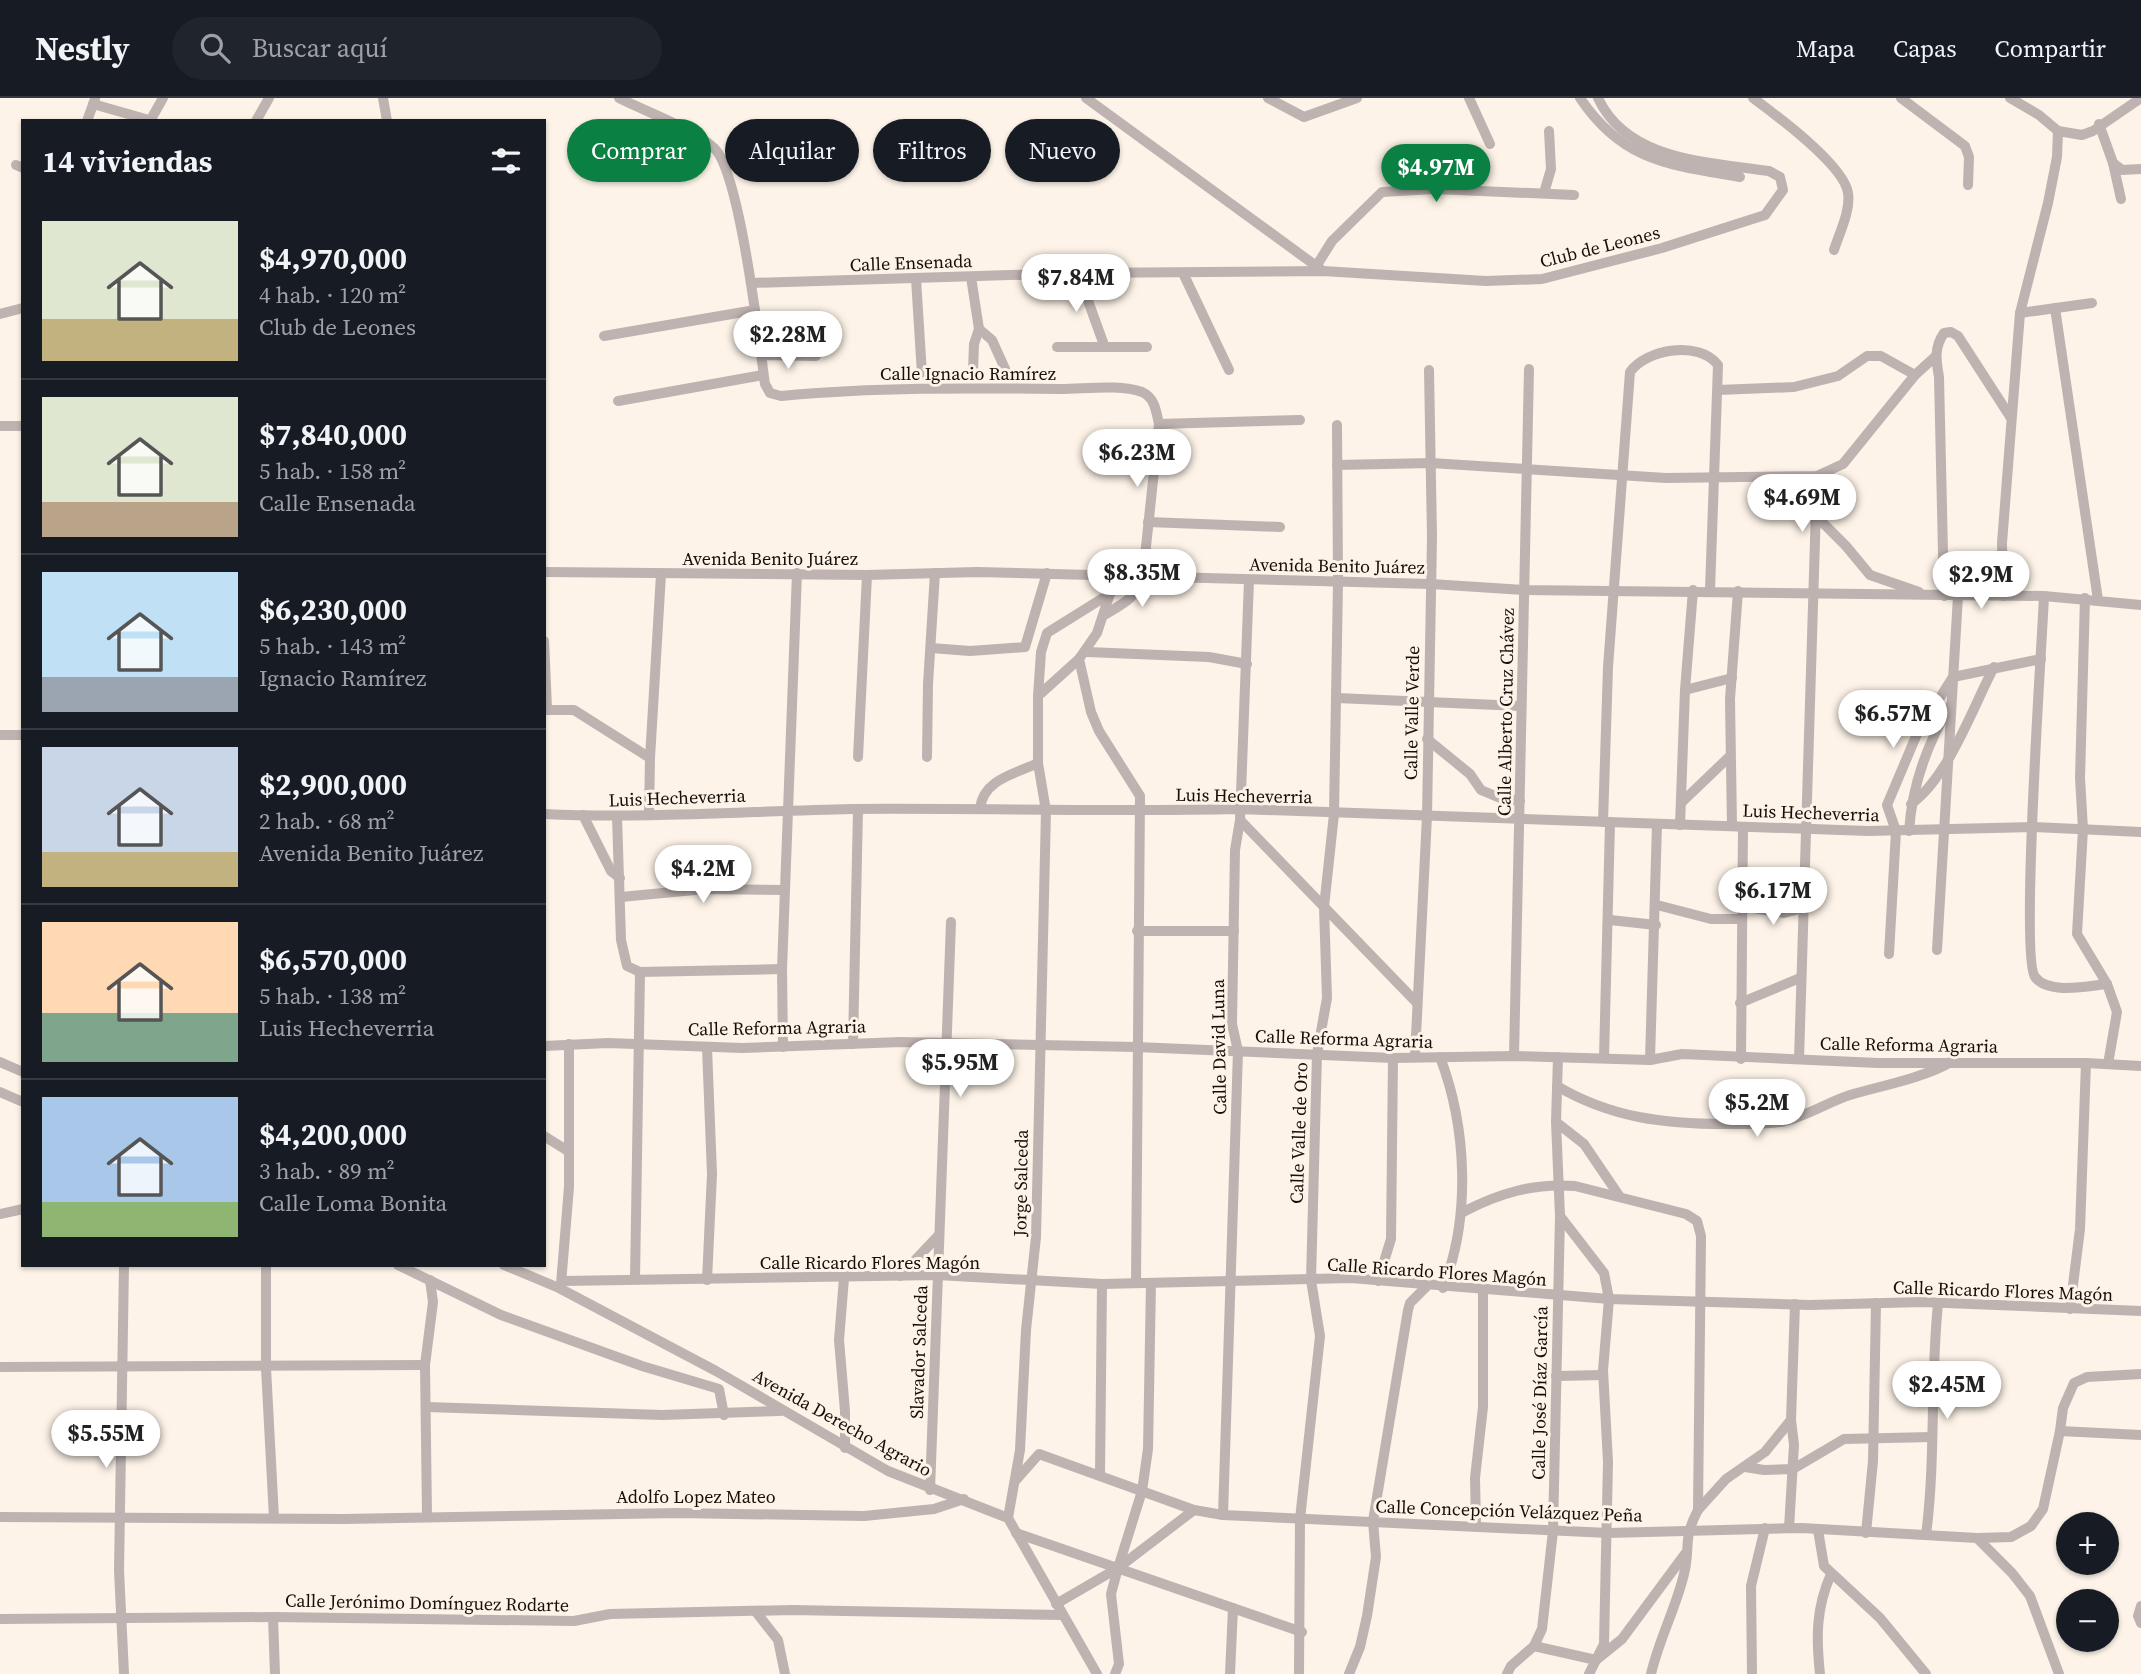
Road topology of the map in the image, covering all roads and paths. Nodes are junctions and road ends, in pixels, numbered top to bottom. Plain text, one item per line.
1 (163, 98) edge
2 (269, 98) edge
3 (383, 98) edge
4 (619, 98) edge
5 (1086, 98) edge
6 (1268, 98) edge
7 (1357, 98) edge
8 (1469, 98) edge
9 (1580, 98) edge
10 (1598, 98) edge
11 (1753, 98) edge
12 (1901, 98) edge
13 (2010, 98) edge
14 (2141, 98) edge
15 (94, 101) edge
16 (87, 119) edge
17 (144, 119) edge
18 (150, 119) edge
19 (257, 119) edge
20 (387, 119) edge
21 (2099, 124) junction
22 (1549, 131) dead end
23 (2058, 131) junction
24 (1490, 144) dead end
25 (2113, 163) junction
26 (2141, 169) edge
27 (1740, 177) dead end
28 (1968, 185) dead end
29 (1544, 193) junction
30 (1574, 195) dead end
31 (2121, 200) dead end
32 (1834, 250) dead end
33 (1320, 268) junction
34 (1078, 273) junction
35 (1183, 273) junction
36 (971, 277) junction
37 (916, 279) junction
38 (751, 283) junction
39 (2092, 303) dead end
40 (2055, 308) junction
41 (21, 309) edge
42 (755, 310) junction
43 (2020, 313) junction
44 (0, 314) edge
45 (979, 329) junction
46 (604, 336) dead end
47 (1104, 345) junction
48 (1057, 347) dead end
49 (1147, 347) dead end
50 (761, 355) junction
51 (816, 356) dead end
52 (1936, 356) junction
53 (1529, 369) dead end
54 (1229, 370) dead end
55 (1429, 370) dead end
56 (1006, 371) dead end
57 (973, 372) dead end
58 (922, 374) dead end
59 (1915, 374) junction
60 (763, 375) junction
61 (1718, 390) junction
62 (618, 401) dead end
63 (2011, 418) junction
64 (1300, 420) dead end
65 (1159, 424) junction
66 (1337, 425) dead end
67 (0, 426) edge
68 (21, 426) edge
69 (1431, 463) junction
70 (1337, 465) junction
71 (1526, 471) junction
72 (1620, 474) junction
73 (1817, 476) junction
74 (1712, 478) junction
75 (1818, 518) junction
76 (1148, 522) junction
77 (1280, 527) dead end
78 (546, 572) edge
79 (797, 573) junction
80 (936, 573) junction
81 (1047, 573) junction
82 (661, 574) junction
83 (867, 575) junction
84 (1116, 575) junction
85 (1143, 575) junction
86 (1249, 580) junction
87 (1338, 582) junction
88 (1431, 584) junction
89 (1524, 590) junction
90 (1613, 590) junction
91 (1693, 590) junction
92 (1710, 590) junction
93 (1738, 591) junction
94 (1814, 592) junction
95 (1111, 593) junction
96 (1930, 596) junction
97 (1944, 596) junction
98 (1958, 596) junction
99 (2003, 596) junction
100 (2044, 596) junction
101 (2085, 598) junction
102 (2098, 600) junction
103 (2141, 605) edge
104 (1104, 615) junction
105 (1047, 633) junction
106 (1025, 647) junction
107 (931, 648) junction
108 (1083, 655) junction
109 (2042, 659) junction
110 (1247, 664) junction
111 (1994, 667) junction
112 (1953, 677) junction
113 (1732, 678) junction
114 (1685, 690) junction
115 (1038, 696) junction
116 (1337, 698) junction
117 (1427, 704) junction
118 (1952, 704) junction
119 (1520, 706) junction
120 (546, 709) edge
121 (0, 735) edge
122 (21, 735) edge
123 (1427, 740) junction
124 (1949, 756) junction
125 (858, 757) dead end
126 (928, 757) dead end
127 (1729, 757) junction
128 (650, 758) junction
129 (1038, 763) junction
130 (1520, 801) junction
131 (1681, 803) junction
132 (1911, 804) junction
133 (980, 808) junction
134 (858, 809) junction
135 (1239, 809) junction
136 (788, 810) junction
137 (1046, 811) junction
138 (1140, 812) junction
139 (546, 814) edge
140 (1334, 814) junction
141 (583, 816) junction
142 (649, 816) junction
143 (1427, 816) junction
144 (617, 817) junction
145 (1240, 820) junction
146 (1520, 820) junction
147 (1606, 822) junction
148 (1657, 824) junction
149 (1680, 825) junction
150 (1732, 826) junction
151 (1743, 827) junction
152 (2034, 827) junction
153 (1806, 828) junction
154 (1943, 828) junction
155 (2082, 829) junction
156 (1896, 831) junction
157 (1909, 831) junction
158 (2141, 832) edge
159 (620, 878) junction
160 (784, 890) junction
161 (621, 897) junction
162 (1657, 905) junction
163 (1741, 906) junction
164 (1324, 908) junction
165 (1802, 908) junction
166 (1741, 919) junction
167 (1610, 920) junction
168 (951, 922) dead end
169 (1657, 925) junction
170 (1137, 931) junction
171 (1234, 931) junction
172 (1937, 950) dead end
173 (1889, 954) dead end
174 (782, 969) junction
175 (640, 972) junction
176 (1800, 978) junction
177 (2106, 984) junction
178 (1417, 1003) junction
179 (1740, 1003) junction
180 (947, 1042) junction
181 (569, 1044) junction
182 (853, 1044) junction
183 (641, 1045) junction
184 (546, 1046) edge
185 (783, 1047) junction
186 (1040, 1047) junction
187 (1136, 1047) junction
188 (707, 1048) junction
189 (1238, 1051) junction
190 (1317, 1054) junction
191 (1415, 1056) junction
192 (1514, 1056) junction
193 (1440, 1057) junction
194 (1558, 1057) junction
195 (1393, 1058) junction
196 (1604, 1058) junction
197 (1741, 1059) junction
198 (1799, 1059) junction
199 (1650, 1060) junction
200 (1953, 1061) junction
201 (0, 1062) edge
202 (2086, 1063) junction
203 (2108, 1064) junction
204 (2141, 1066) edge
205 (21, 1071) edge
206 (1557, 1086) junction
207 (0, 1092) edge
208 (21, 1101) edge
209 (1556, 1122) junction
210 (546, 1137) edge
211 (568, 1151) junction
212 (1558, 1185) junction
213 (1620, 1197) junction
214 (21, 1209) edge
215 (1463, 1212) junction
216 (0, 1214) edge
217 (1560, 1216) junction
218 (939, 1235) junction
219 (124, 1267) edge
220 (266, 1267) edge
221 (402, 1267) edge
222 (510, 1267) edge
223 (937, 1275) junction
224 (900, 1276) junction
225 (844, 1278) junction
226 (635, 1279) junction
227 (430, 1280) junction
228 (707, 1280) junction
229 (1031, 1280) junction
230 (1311, 1280) junction
231 (1378, 1281) junction
232 (1233, 1282) junction
233 (1136, 1283) junction
234 (1151, 1283) junction
235 (561, 1284) junction
236 (1102, 1284) junction
237 (1427, 1286) junction
238 (1443, 1288) junction
239 (1483, 1289) junction
240 (1558, 1295) junction
241 (1609, 1299) junction
242 (1702, 1300) junction
243 (1876, 1303) junction
244 (1795, 1304) junction
245 (1938, 1304) junction
246 (2070, 1309) junction
247 (2141, 1311) edge
248 (425, 1365) junction
249 (0, 1367) edge
250 (124, 1368) junction
251 (266, 1368) junction
252 (716, 1371) junction
253 (2141, 1374) edge
254 (1603, 1375) junction
255 (1556, 1376) junction
256 (719, 1389) junction
257 (427, 1406) junction
258 (780, 1411) junction
259 (724, 1415) junction
260 (1791, 1420) junction
261 (2060, 1432) junction
262 (2141, 1435) edge
263 (1871, 1436) junction
264 (1932, 1437) junction
265 (845, 1448) junction
266 (1745, 1467) junction
267 (1793, 1469) junction
268 (1100, 1474) junction
269 (1016, 1480) junction
270 (930, 1490) junction
271 (1142, 1491) junction
272 (964, 1499) junction
273 (1194, 1510) junction
274 (1698, 1510) junction
275 (1223, 1515) junction
276 (122, 1516) junction
277 (427, 1516) junction
278 (0, 1517) edge
279 (274, 1518) junction
280 (1008, 1518) junction
281 (1300, 1520) junction
282 (1373, 1521) junction
283 (1476, 1526) junction
284 (1765, 1528) junction
285 (1789, 1528) junction
286 (1818, 1530) junction
287 (1553, 1531) junction
288 (1686, 1532) junction
289 (1016, 1533) junction
290 (1608, 1533) junction
291 (1866, 1533) junction
292 (1926, 1535) junction
293 (1977, 1538) junction
294 (1686, 1552) junction
295 (1118, 1568) junction
296 (1831, 1574) junction
297 (1056, 1604) junction
298 (2141, 1606) edge
299 (1233, 1608) junction
300 (756, 1612) junction
301 (1062, 1615) junction
302 (273, 1617) junction
303 (124, 1618) junction
304 (0, 1619) edge
305 (2141, 1623) edge
306 (1302, 1632) junction
307 (1534, 1646) junction
308 (1596, 1660) junction
309 (1650, 1672) edge
310 (1588, 1673) edge
311 (124, 1674) edge
312 (275, 1674) edge
313 (785, 1674) edge
314 (1097, 1674) edge
315 (1115, 1674) edge
316 (1230, 1674) edge
317 (1299, 1674) edge
318 (1349, 1674) edge
319 (1507, 1674) edge
320 (1752, 1674) edge
321 (1819, 1674) edge
322 (1926, 1674) edge
323 (2059, 1674) edge

1 - 18 street
2 - 19 street
3 - 20 street
4 - 38 street
5 - 33 street
6 - 7 street
8 - 24 street
9 - 27 street
10 - 33 street, Club de Leones
11 - 32 street
12 - 28 street
13 - 23 street
14 - 21 street
15 - 16 street
15 - 17 street
21 - 23 street
21 - 25 street
22 - 29 street
23 - 43 street
25 - 26 street
25 - 31 street
29 - 30 street
29 - 33 street
33 - 35 street, Calle Ensenada
34 - 35 street, Calle Ensenada
34 - 36 street, Calle Ensenada
34 - 47 street
35 - 54 street
36 - 37 street, Calle Ensenada
36 - 45 street
37 - 38 street, Calle Ensenada
37 - 58 street
38 - 42 street
39 - 40 street
40 - 43 street
40 - 102 street
41 - 44 street
42 - 46 street
42 - 50 street
43 - 63 street
45 - 56 street
45 - 57 street
47 - 48 street
47 - 49 street
50 - 51 street
50 - 60 street
52 - 59 street
52 - 63 street
52 - 97 street
53 - 71 street, Calle Alberto Cruz Chávez
55 - 69 street, Calle Valle Verde
59 - 61 street
59 - 73 street
60 - 62 street
60 - 65 street, Calle Ignacio Ramírez
61 - 72 street
61 - 74 street
63 - 99 street
64 - 65 street
65 - 76 street
66 - 70 street, Calle Valle de Oro
67 - 68 street
69 - 70 street
69 - 71 street
69 - 88 street, Calle Valle Verde
70 - 87 street, Calle Valle de Oro
71 - 72 street
71 - 89 street, Calle Alberto Cruz Chávez
72 - 74 street
72 - 90 street
73 - 74 street
73 - 75 street
74 - 92 street
75 - 94 street
75 - 96 street
76 - 77 street
76 - 85 street
78 - 82 street, Avenida Benito Juárez
79 - 82 street, Avenida Benito Juárez
79 - 83 street, Avenida Benito Juárez
79 - 136 street
80 - 81 street, Avenida Benito Juárez
80 - 83 street, Avenida Benito Juárez
80 - 107 street
81 - 84 street, Avenida Benito Juárez
81 - 106 street
82 - 128 street
83 - 125 street
84 - 85 street, Avenida Benito Juárez
84 - 95 street
85 - 86 street, Avenida Benito Juárez
85 - 104 street
86 - 87 street, Avenida Benito Juárez
86 - 110 street, Calle David Luna
87 - 88 street, Avenida Benito Juárez
87 - 116 street, Calle Valle de Oro
88 - 89 street, Avenida Benito Juárez
88 - 117 street, Calle Valle Verde
89 - 90 street, Avenida Benito Juárez
89 - 119 street, Calle Alberto Cruz Chávez
90 - 91 street, Avenida Benito Juárez
90 - 147 street
91 - 92 street, Avenida Benito Juárez
91 - 114 street
92 - 93 street, Avenida Benito Juárez
93 - 94 street, Avenida Benito Juárez
93 - 113 street
94 - 96 street, Avenida Benito Juárez
94 - 153 street
95 - 104 street
95 - 105 street
96 - 97 street, Avenida Benito Juárez
97 - 98 street, Avenida Benito Juárez
98 - 99 street, Avenida Benito Juárez
98 - 112 street
99 - 100 street, Avenida Benito Juárez
100 - 101 street, Avenida Benito Juárez
100 - 109 street
101 - 102 street, Avenida Benito Juárez
101 - 155 street
102 - 103 street, Avenida Benito Juárez
104 - 108 street
105 - 106 street
105 - 115 street, Jorge Salceda
106 - 107 street
107 - 126 street
108 - 110 street
108 - 115 street
108 - 138 street
109 - 111 street
109 - 152 street
110 - 135 street, Calle David Luna
111 - 112 street
111 - 124 street
112 - 118 street
112 - 156 street
113 - 114 street
113 - 127 street
114 - 131 street
115 - 129 street, Jorge Salceda
116 - 117 street
116 - 140 street, Calle Valle de Oro
117 - 119 street
117 - 123 street, Calle Valle Verde
118 - 124 street
118 - 132 street
119 - 130 street, Calle Alberto Cruz Chávez
120 - 128 street
121 - 122 street
123 - 130 street
123 - 143 street, Calle Valle Verde
124 - 132 street
124 - 154 street
127 - 131 street
127 - 150 street
128 - 142 street
129 - 133 street
129 - 137 street, Jorge Salceda
130 - 146 street, Calle Alberto Cruz Chávez
131 - 149 street
132 - 157 street
133 - 134 street, Luis Hecheverria
133 - 137 street, Luis Hecheverria
134 - 136 street, Luis Hecheverria
134 - 182 street
135 - 138 street, Luis Hecheverria
135 - 140 street, Luis Hecheverria
135 - 145 street, Calle David Luna
136 - 142 street, Luis Hecheverria
136 - 160 street
137 - 138 street, Luis Hecheverria
137 - 186 street, Jorge Salceda
138 - 170 street
139 - 141 street, Luis Hecheverria
140 - 143 street, Luis Hecheverria
140 - 164 street, Calle Valle de Oro
141 - 144 street, Luis Hecheverria
141 - 159 street
142 - 144 street, Luis Hecheverria
143 - 146 street, Luis Hecheverria
143 - 178 street, Calle Valle Verde
144 - 159 street
145 - 164 street
145 - 171 street, Calle David Luna
146 - 147 street, Luis Hecheverria
146 - 192 street, Calle Alberto Cruz Chávez
147 - 148 street, Luis Hecheverria
147 - 167 street
148 - 149 street, Luis Hecheverria
148 - 162 street
149 - 150 street, Luis Hecheverria
150 - 151 street, Luis Hecheverria
151 - 153 street, Luis Hecheverria
151 - 163 street
152 - 154 street, Luis Hecheverria
152 - 155 street, Luis Hecheverria
152 - 177 street
153 - 156 street, Luis Hecheverria
153 - 165 street
154 - 157 street, Luis Hecheverria
154 - 172 street
155 - 158 street, Luis Hecheverria
155 - 177 street
156 - 157 street, Luis Hecheverria
156 - 173 street
159 - 161 street
160 - 161 street
160 - 174 street
161 - 175 street
162 - 166 street
162 - 169 street
163 - 165 street
163 - 166 street
164 - 178 street
164 - 190 street, Calle Valle de Oro
165 - 176 street
166 - 179 street
167 - 169 street
167 - 196 street
168 - 180 street, Slavador Salceda
169 - 199 street
170 - 171 street
170 - 187 street
171 - 189 street, Calle David Luna
174 - 175 street
174 - 185 street
175 - 183 street
176 - 179 street
176 - 198 street
177 - 203 street
178 - 191 street, Calle Valle Verde
179 - 197 street
180 - 182 street, Calle Reforma Agraria
180 - 186 street, Calle Reforma Agraria
180 - 218 street, Slavador Salceda
181 - 183 street, Calle Reforma Agraria
181 - 184 street, Calle Reforma Agraria
181 - 211 street
182 - 185 street, Calle Reforma Agraria
183 - 188 street, Calle Reforma Agraria
183 - 226 street
185 - 188 street, Calle Reforma Agraria
186 - 187 street, Calle Reforma Agraria
186 - 229 street, Jorge Salceda
187 - 189 street, Calle Reforma Agraria
187 - 233 street
188 - 228 street
189 - 190 street, Calle Reforma Agraria
189 - 232 street, Calle David Luna
190 - 195 street, Calle Reforma Agraria
190 - 230 street, Calle Valle de Oro
191 - 193 street, Calle Reforma Agraria
191 - 195 street, Calle Reforma Agraria
192 - 193 street, Calle Reforma Agraria
192 - 194 street, Calle Reforma Agraria
193 - 215 street
194 - 196 street, Calle Reforma Agraria
194 - 206 street, Calle José Díaz García
195 - 231 street
196 - 199 street, Calle Reforma Agraria
197 - 198 street, Calle Reforma Agraria
197 - 199 street, Calle Reforma Agraria
198 - 200 street, Calle Reforma Agraria
200 - 202 street, Calle Reforma Agraria
200 - 206 street
201 - 205 street
202 - 203 street, Calle Reforma Agraria
202 - 246 street
203 - 204 street, Calle Reforma Agraria
206 - 209 street, Calle José Díaz García
207 - 208 street
209 - 212 street, Calle José Díaz García
209 - 213 street
210 - 211 street
211 - 235 street
212 - 213 street
212 - 215 street
212 - 217 street, Calle José Díaz García
213 - 242 street
214 - 216 street
215 - 238 street
217 - 240 street, Calle José Díaz García
217 - 241 street
218 - 223 street, Slavador Salceda
218 - 224 street
219 - 250 street
220 - 251 street
221 - 227 street
222 - 235 street, Avenida Derecho Agrario
223 - 224 street, Calle Ricardo Flores Magón
223 - 229 street, Calle Ricardo Flores Magón
223 - 270 street, Slavador Salceda
224 - 225 street, Calle Ricardo Flores Magón
225 - 228 street, Calle Ricardo Flores Magón
225 - 265 street
226 - 228 street, Calle Ricardo Flores Magón
226 - 235 street, Calle Ricardo Flores Magón
227 - 248 street
227 - 256 street
229 - 236 street, Calle Ricardo Flores Magón
229 - 269 street, Jorge Salceda
230 - 231 street, Calle Ricardo Flores Magón
230 - 232 street, Calle Ricardo Flores Magón
230 - 281 street, Calle Valle de Oro
231 - 237 street, Calle Ricardo Flores Magón
232 - 234 street, Calle Ricardo Flores Magón
232 - 275 street, Calle David Luna
233 - 234 street, Calle Ricardo Flores Magón
233 - 236 street, Calle Ricardo Flores Magón
234 - 271 street
235 - 252 street, Avenida Derecho Agrario
236 - 268 street
237 - 238 street, Calle Ricardo Flores Magón
237 - 282 street
238 - 239 street, Calle Ricardo Flores Magón
239 - 240 street, Calle Ricardo Flores Magón
239 - 283 street
240 - 241 street, Calle Ricardo Flores Magón
240 - 255 street, Calle José Díaz García
241 - 242 street, Calle Ricardo Flores Magón
241 - 254 street
242 - 244 street, Calle Ricardo Flores Magón
242 - 274 street
243 - 244 street, Calle Ricardo Flores Magón
243 - 245 street, Calle Ricardo Flores Magón
243 - 263 street
244 - 260 street
245 - 246 street, Calle Ricardo Flores Magón
245 - 264 street
246 - 247 street, Calle Ricardo Flores Magón
248 - 251 street
248 - 257 street
249 - 250 street
250 - 251 street
250 - 276 street
251 - 279 street
252 - 256 street
252 - 258 street, Avenida Derecho Agrario
253 - 261 street
254 - 255 street
254 - 290 street
255 - 287 street, Calle José Díaz García
256 - 259 street
257 - 259 street
257 - 277 street
258 - 259 street
258 - 265 street, Avenida Derecho Agrario
260 - 266 street
260 - 267 street
261 - 262 street
261 - 293 street, Calle Concepción Velázquez Peña
263 - 264 street
263 - 267 street
263 - 291 street
264 - 292 street
265 - 270 street, Avenida Derecho Agrario
266 - 267 street
266 - 274 street
267 - 285 street
268 - 269 street, Calle Concepción Velázquez Peña
268 - 271 street, Calle Concepción Velázquez Peña
269 - 280 street, Jorge Salceda
270 - 272 street, Avenida Derecho Agrario
271 - 273 street, Calle Concepción Velázquez Peña
271 - 295 street
272 - 277 street, Adolfo Lopez Mateo
272 - 280 street, Avenida Derecho Agrario
273 - 275 street, Calle Concepción Velázquez Peña
273 - 295 street
274 - 288 street
275 - 281 street, Calle Concepción Velázquez Peña
276 - 278 street
276 - 279 street
276 - 303 street
277 - 279 street
280 - 289 street
281 - 282 street, Calle Concepción Velázquez Peña
281 - 306 street, Calle Valle de Oro
282 - 283 street, Calle Concepción Velázquez Peña
282 - 318 street
283 - 287 street, Calle Concepción Velázquez Peña
284 - 285 street, Calle Concepción Velázquez Peña
284 - 288 street, Calle Concepción Velázquez Peña
284 - 320 street
285 - 286 street, Calle Concepción Velázquez Peña
286 - 291 street, Calle Concepción Velázquez Peña
286 - 296 street
287 - 290 street, Calle Concepción Velázquez Peña
287 - 307 street, Calle José Díaz García
288 - 290 street, Calle Concepción Velázquez Peña
288 - 294 street
289 - 295 street
289 - 297 street
290 - 308 street
291 - 292 street, Calle Concepción Velázquez Peña
292 - 293 street, Calle Concepción Velázquez Peña
293 - 323 street
294 - 308 street
294 - 309 street
295 - 297 street
295 - 299 street
295 - 315 street
296 - 321 street
296 - 322 street
297 - 301 street
298 - 305 street
299 - 306 street
299 - 316 street
300 - 301 street, Calle Jerónimo Domínguez Rodarte
300 - 302 street, Calle Jerónimo Domínguez Rodarte
300 - 313 street
301 - 314 street
302 - 303 street, Calle Jerónimo Domínguez Rodarte
302 - 312 street
303 - 304 street, Calle Jerónimo Domínguez Rodarte
303 - 311 street
306 - 317 street, Calle Valle de Oro
307 - 308 street
307 - 319 street, Calle José Díaz García
308 - 310 street

